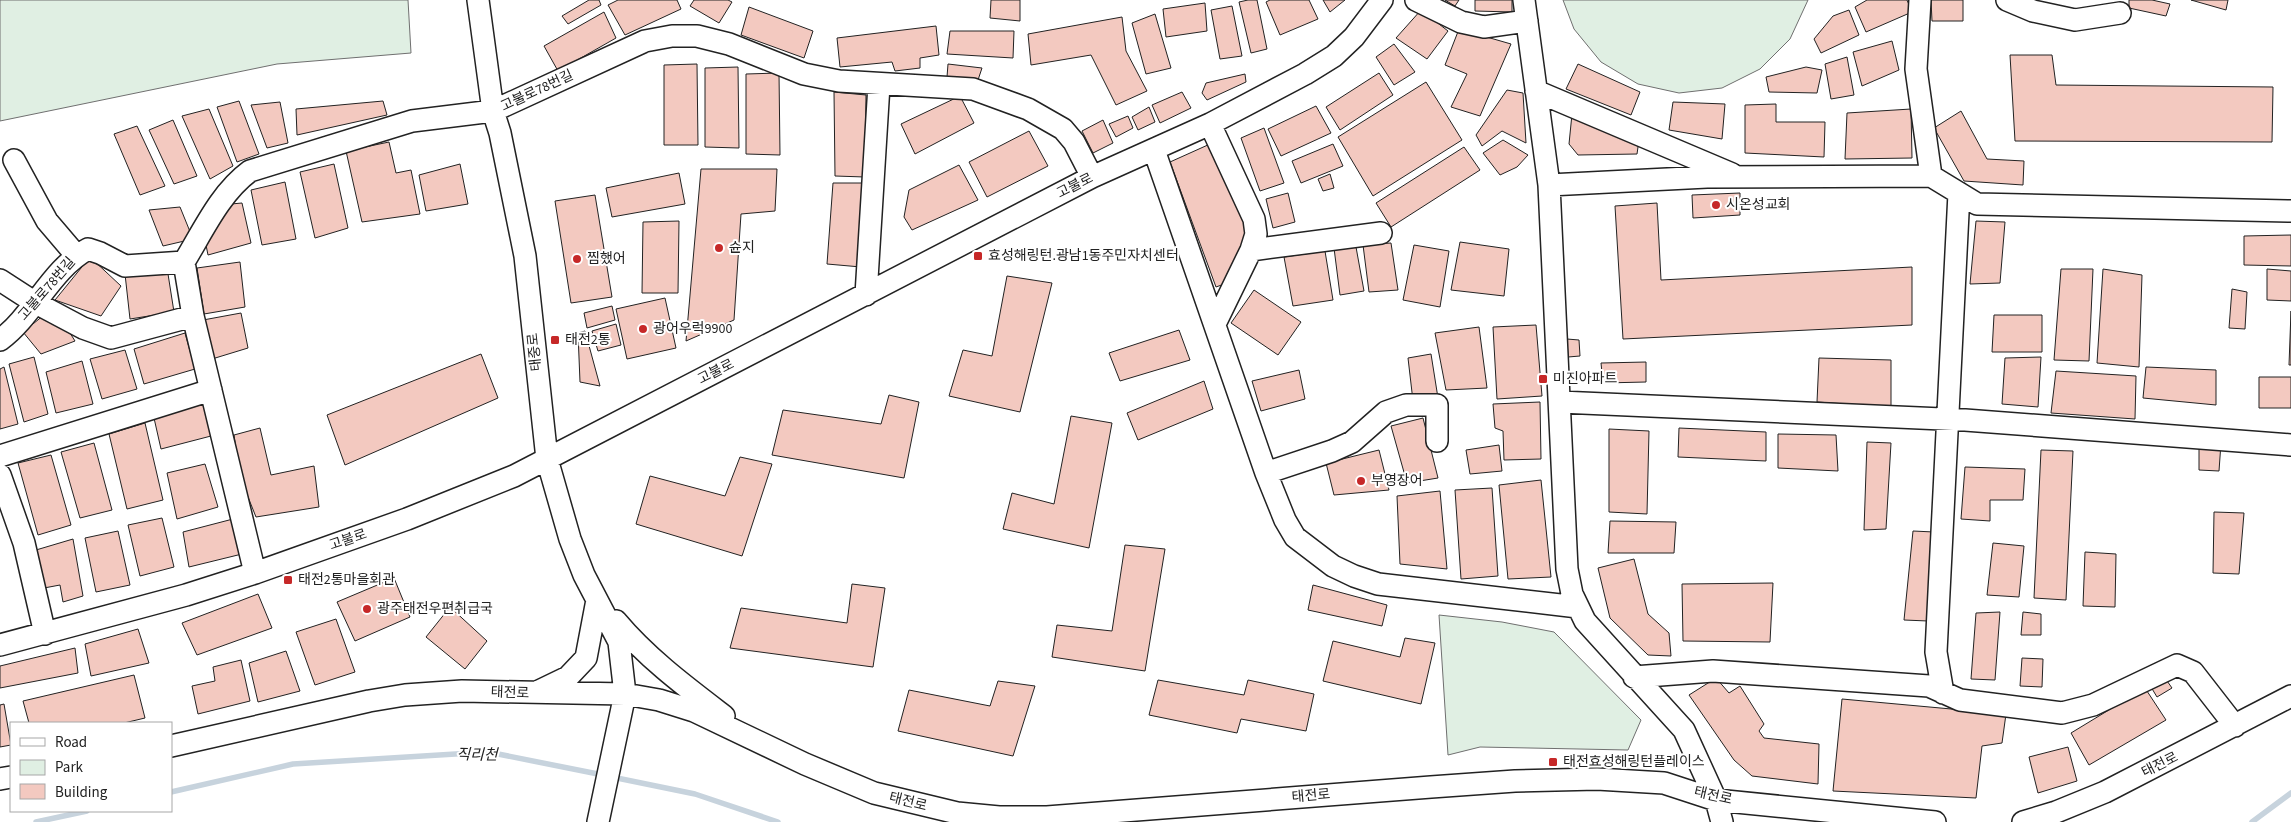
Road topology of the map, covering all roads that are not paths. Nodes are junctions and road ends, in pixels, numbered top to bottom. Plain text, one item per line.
1 (478, 0) edge
2 (1382, 0) edge
3 (1416, 0) edge
4 (1524, 0) edge
5 (1920, 0) edge
6 (2007, 0) edge
7 (2120, 13) dead end
8 (1527, 21) junction
9 (879, 85) junction
10 (1536, 91) junction
11 (493, 111) junction
12 (1210, 124) junction
13 (1154, 150) junction
14 (14, 160) dead end
15 (1931, 176) junction
16 (1092, 177) junction
17 (1739, 177) junction
18 (1549, 185) junction
19 (1959, 193) junction
20 (2291, 211) edge
21 (1381, 233) dead end
22 (1250, 250) junction
23 (76, 255) junction
24 (184, 262) junction
25 (0, 280) edge
26 (866, 295) junction
27 (34, 302) junction
28 (193, 316) junction
29 (1215, 324) junction
30 (0, 340) edge
31 (211, 390) junction
32 (1560, 402) junction
33 (1946, 419) junction
34 (1437, 441) dead end
35 (2291, 445) edge
36 (0, 456) edge
37 (547, 459) junction
38 (1266, 473) junction
39 (0, 475) edge
40 (255, 573) junction
41 (597, 600) junction
42 (1578, 607) junction
43 (45, 634) junction
44 (0, 646) edge
45 (1634, 677) junction
46 (1943, 693) junction
47 (534, 694) junction
48 (625, 694) junction
49 (2291, 696) edge
50 (2235, 726) junction
51 (754, 739) junction
52 (172, 746) edge
53 (1720, 812) edge
54 (598, 822) edge
55 (1936, 822) edge
56 (2023, 822) edge

1 - 11 street, 태중로
2 - 12 street, 고불로
3 - 8 street
4 - 8 street
5 - 15 street
6 - 7 street
8 - 10 street
9 - 11 street, 고불로78번길
9 - 16 street, 고불로78번길
9 - 26 street
10 - 17 street
10 - 18 street
11 - 24 street, 고불로78번길
11 - 37 street, 태중로
12 - 13 street, 고불로
12 - 22 street
13 - 16 street, 고불로
13 - 29 street
14 - 23 street
15 - 17 street
15 - 19 street
16 - 26 street, 고불로
17 - 18 street
18 - 32 street
19 - 20 street
19 - 33 street
21 - 22 street
22 - 29 street
23 - 24 street, 고불로78번길
23 - 27 street, 고불로78번길
24 - 28 street
25 - 27 street
26 - 37 street, 고불로
27 - 28 street
27 - 30 street, 고불로78번길
28 - 31 street
29 - 38 street
31 - 36 street
31 - 40 street
32 - 33 street
32 - 42 street
33 - 35 street
33 - 46 street
34 - 38 street
37 - 40 street, 고불로
37 - 41 street, 태중로
38 - 42 street
39 - 43 street
40 - 43 street, 고불로
41 - 47 street
41 - 48 street, 태중로
41 - 51 street
42 - 45 street
43 - 44 street, 고불로
45 - 46 street
45 - 53 street
46 - 50 street
47 - 48 street, 태전로
47 - 52 street, 태전로
48 - 51 street, 태전로
48 - 54 street, 태중로
49 - 50 street, 태전로
50 - 56 street, 태전로
51 - 53 street, 태전로
53 - 55 street, 태전로

